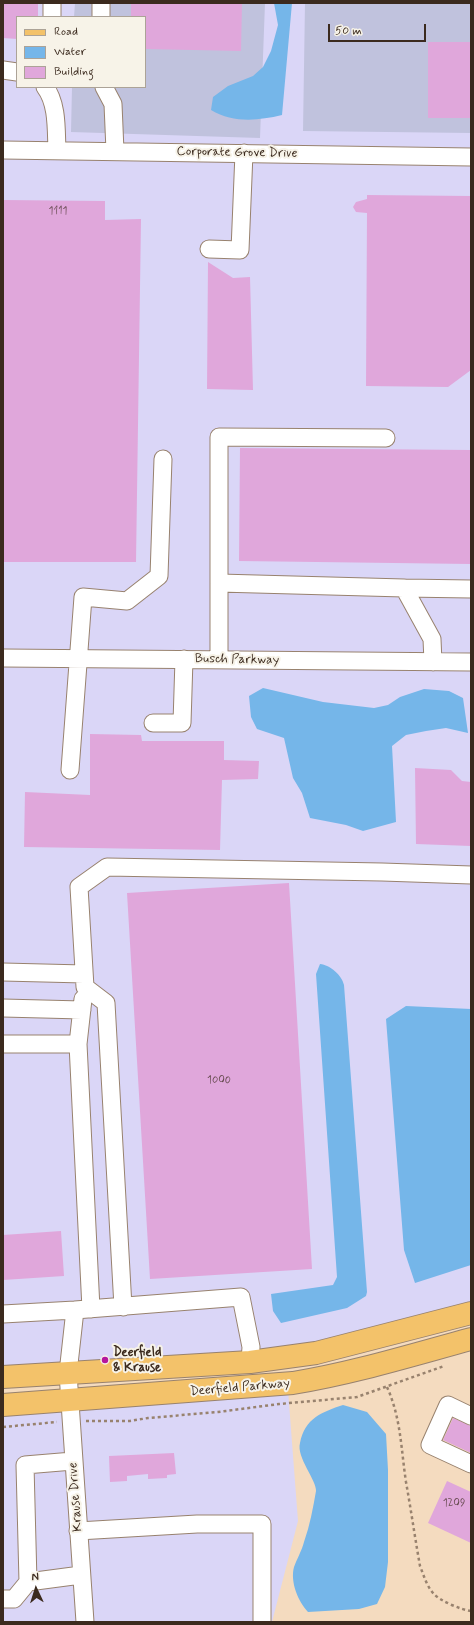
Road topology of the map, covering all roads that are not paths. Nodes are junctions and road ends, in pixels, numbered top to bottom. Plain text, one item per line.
1 (52, 3) edge
2 (101, 3) edge
3 (52, 16) edge
4 (101, 16) edge
5 (3, 70) edge
6 (16, 72) edge
7 (46, 88) edge
8 (105, 88) edge
9 (3, 150) edge
10 (57, 151) junction
11 (115, 151) junction
12 (244, 153) junction
13 (471, 157) edge
14 (209, 249) dead end
15 (386, 438) dead end
16 (163, 460) dead end
17 (219, 583) junction
18 (404, 588) junction
19 (471, 589) edge
20 (3, 658) edge
21 (80, 659) junction
22 (184, 659) junction
23 (219, 660) junction
24 (433, 662) junction
25 (471, 662) edge
26 (153, 723) dead end
27 (70, 770) dead end
28 (471, 875) edge
29 (3, 972) edge
30 (85, 980) junction
31 (3, 1008) edge
32 (82, 1010) junction
33 (3, 1044) edge
34 (78, 1044) junction
35 (123, 1306) junction
36 (83, 1310) junction
37 (471, 1313) edge
38 (3, 1314) edge
39 (471, 1339) edge
40 (250, 1362) junction
41 (68, 1373) junction
42 (3, 1377) edge
43 (69, 1400) junction
44 (3, 1404) edge
45 (471, 1416) edge
46 (73, 1461) junction
47 (471, 1464) edge
48 (78, 1531) junction
49 (82, 1575) junction
50 (28, 1582) junction
51 (3, 1599) edge
52 (85, 1622) edge
53 (262, 1622) edge

1 - 3 street
2 - 4 street
5 - 6 street
7 - 10 street
8 - 11 street
9 - 10 street, Corporate Grove Drive
10 - 11 street, Corporate Grove Drive
11 - 12 street, Corporate Grove Drive
12 - 13 street, Corporate Grove Drive
12 - 14 street
15 - 17 street
16 - 21 street
17 - 18 street
17 - 23 street
18 - 19 street
18 - 24 street
20 - 21 street, Busch Parkway
21 - 22 street, Busch Parkway
21 - 27 street
22 - 23 street, Busch Parkway
22 - 26 street
23 - 24 street, Busch Parkway
24 - 25 street, Busch Parkway
28 - 30 street, Krause Drive
29 - 30 street
30 - 32 street, Krause Drive
30 - 35 street
31 - 32 street
32 - 34 street, Krause Drive
33 - 34 street
34 - 36 street, Krause Drive
35 - 36 street
35 - 40 street
36 - 38 street
36 - 41 street, Krause Drive
37 - 40 main road, Deerfield Parkway
39 - 43 main road, Deerfield Parkway
40 - 41 main road, Deerfield Parkway
41 - 42 main road, Deerfield Parkway
41 - 43 street, Krause Drive
43 - 44 main road, Deerfield Parkway
43 - 46 street, Krause Drive
45 - 47 street
46 - 48 street, Krause Drive
46 - 50 street
48 - 49 street, Krause Drive
48 - 53 street
49 - 50 street
49 - 52 street, Krause Drive
50 - 51 street

